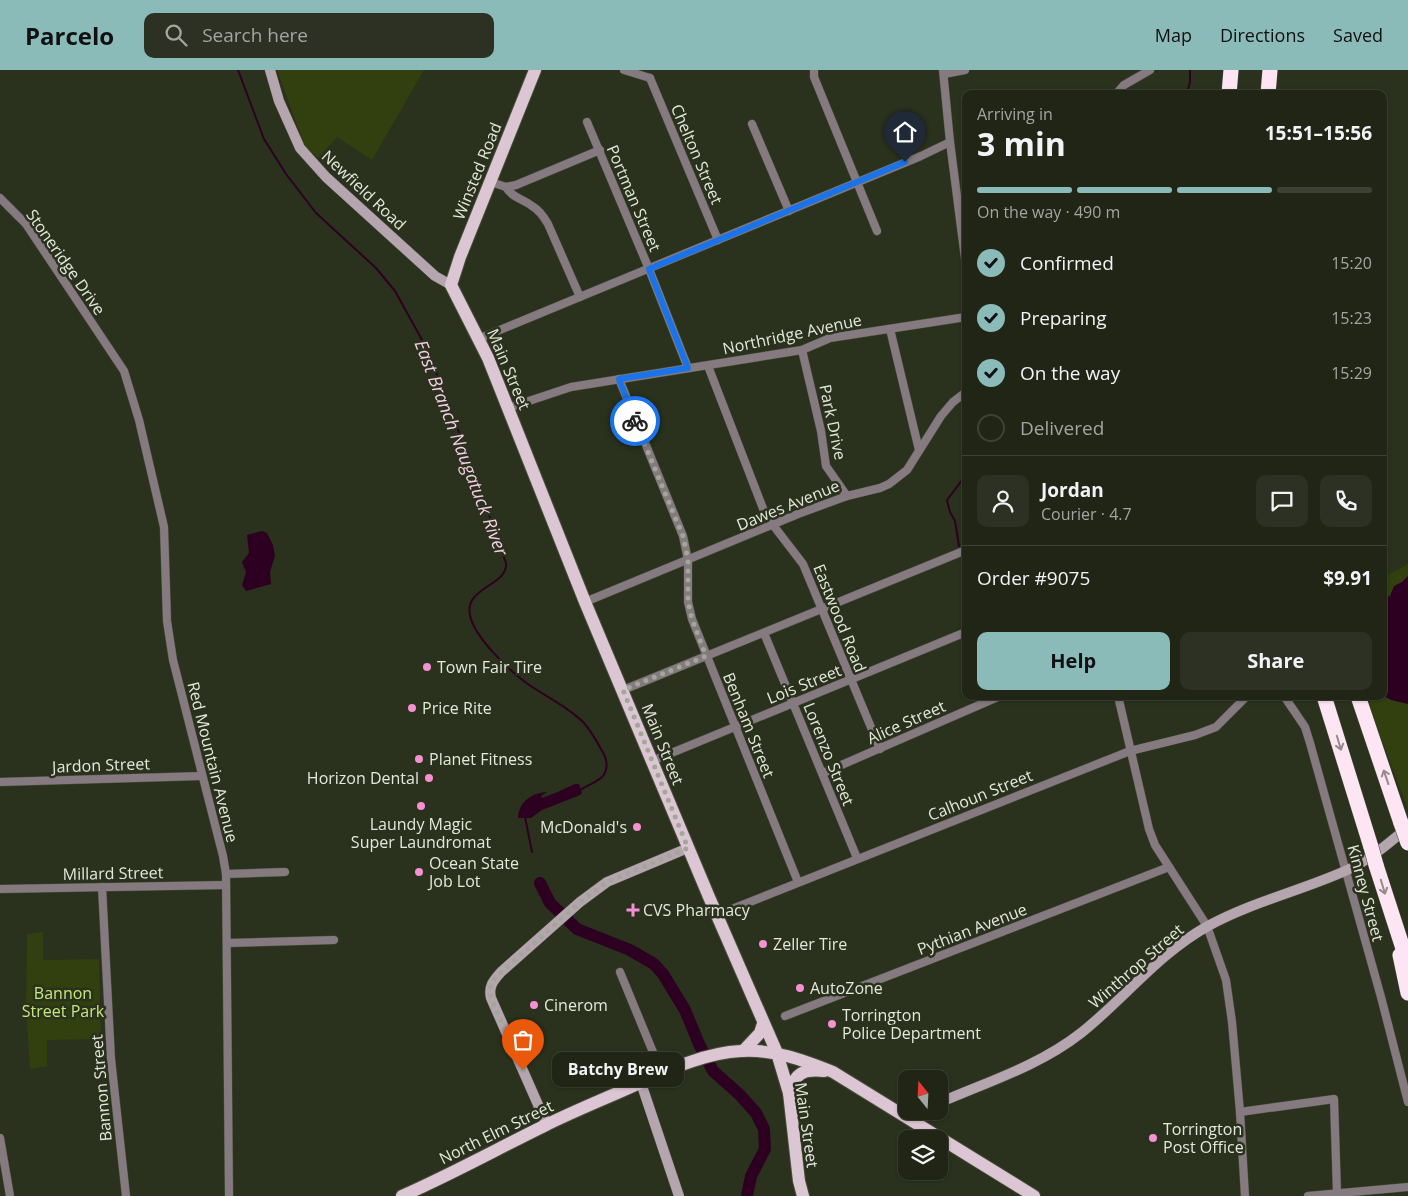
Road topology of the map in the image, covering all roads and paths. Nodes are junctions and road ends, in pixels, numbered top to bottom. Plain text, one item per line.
1 (270, 70) edge
2 (535, 70) edge
3 (624, 70) edge
4 (654, 70) edge
5 (814, 70) edge
6 (965, 70) edge
7 (1150, 70) edge
8 (1231, 70) edge
9 (1270, 70) edge
10 (943, 72) edge
11 (650, 78) junction
12 (1120, 90) edge
13 (1229, 90) edge
14 (1268, 90) edge
15 (587, 122) dead end
16 (752, 124) dead end
17 (950, 142) junction
18 (600, 150) junction
19 (491, 182) junction
20 (858, 182) junction
21 (506, 187) junction
22 (0, 198) edge
23 (962, 205) edge
24 (789, 211) junction
25 (877, 231) dead end
26 (718, 240) junction
27 (649, 269) junction
28 (451, 285) junction
29 (580, 297) junction
30 (962, 319) edge
31 (890, 329) junction
32 (478, 338) junction
33 (107, 345) joint
34 (802, 350) junction
35 (708, 366) junction
36 (688, 368) junction
37 (619, 379) junction
38 (962, 395) edge
39 (508, 408) junction
40 (919, 450) junction
41 (848, 496) junction
42 (773, 525) junction
43 (962, 552) edge
44 (688, 560) junction
45 (585, 602) junction
46 (822, 609) junction
47 (764, 633) junction
48 (962, 634) edge
49 (706, 656) junction
50 (850, 680) junction
51 (623, 690) junction
52 (991, 700) edge
53 (1119, 700) edge
54 (1243, 700) edge
55 (1287, 700) edge
56 (1325, 700) edge
57 (1359, 700) edge
58 (794, 703) junction
59 (735, 727) junction
60 (880, 749) junction
61 (1130, 751) junction
62 (652, 761) junction
63 (822, 773) junction
64 (202, 776) junction
65 (0, 782) edge
66 (1405, 825) edge
67 (1408, 843) edge
68 (688, 848) junction
69 (857, 858) junction
70 (1169, 867) junction
71 (1346, 871) junction
72 (285, 872) dead end
73 (226, 874) junction
74 (798, 882) junction
75 (226, 885) junction
76 (102, 887) junction
77 (0, 889) edge
78 (1390, 910) junction
79 (716, 915) junction
80 (1207, 926) junction
81 (334, 940) dead end
82 (227, 942) junction
83 (1408, 964) edge
84 (620, 972) dead end
85 (1408, 993) edge
86 (785, 1016) dead end
87 (763, 1024) junction
88 (743, 1051) junction
89 (776, 1053) junction
90 (833, 1072) junction
91 (662, 1074) junction
92 (641, 1083) junction
93 (789, 1093) junction
94 (948, 1099) edge
95 (1408, 1102) edge
96 (1240, 1112) junction
97 (898, 1113) edge
98 (910, 1120) edge
99 (547, 1124) junction
100 (0, 1138) edge
101 (1408, 1187) edge
102 (1337, 1193) junction
103 (1030, 1194) edge
104 (10, 1196) edge
105 (126, 1196) edge
106 (229, 1196) edge
107 (402, 1196) edge
108 (679, 1196) edge
109 (803, 1196) edge
110 (1245, 1196) edge
111 (1308, 1196) edge

1 - 28 street, Newfield Road
2 - 19 main road, Winsted Road
3 - 11 street
4 - 11 street
5 - 20 street
6 - 10 street
7 - 12 street
8 - 13 highway
9 - 14 highway
10 - 17 street
11 - 26 street, Chelton Street
15 - 18 street, Portman Street
16 - 24 street
17 - 20 street
17 - 23 street
18 - 21 street
18 - 27 street, Portman Street
19 - 21 street
19 - 28 main road, Winsted Road
20 - 24 street
20 - 25 street
21 - 29 street
22 - 33 street, Stoneridge Drive
24 - 26 street
26 - 27 street
27 - 29 street
27 - 36 street, Portman Street
28 - 32 main road, Main Street
29 - 32 street
30 - 31 street, Northridge Avenue
31 - 34 street, Northridge Avenue
31 - 40 street
32 - 39 main road, Main Street
33 - 64 street, Red Mountain Avenue
34 - 35 street, Northridge Avenue
34 - 41 street, Park Drive
35 - 36 street, Northridge Avenue
35 - 42 street, Eastwood Road
36 - 37 street, Northridge Avenue
37 - 39 street, Northridge Avenue
37 - 44 street, Benham Street
38 - 40 street, Dawes Avenue
39 - 45 main road, Main Street
40 - 41 street, Dawes Avenue
41 - 42 street, Dawes Avenue
42 - 44 street, Dawes Avenue
42 - 46 street, Eastwood Road
43 - 46 street
44 - 45 street, Dawes Avenue
44 - 49 street, Benham Street
45 - 51 main road, Main Street
46 - 47 street
46 - 50 street, Eastwood Road
47 - 49 street
47 - 58 street, Lorenzo Street
48 - 50 street, Lois Street
49 - 51 street
49 - 59 street, Benham Street
50 - 58 street, Lois Street
50 - 60 street, Eastwood Road
51 - 62 main road, Main Street
52 - 60 street, Alice Street
53 - 61 street
54 - 61 street, Calhoun Street
55 - 71 street, Kinney Street
56 -> 78 highway, bridge
66 -> 57 highway
58 - 59 street, Lois Street
58 - 63 street, Lorenzo Street
59 - 62 street, Lois Street
59 - 74 street, Benham Street
60 - 63 street, Alice Street
61 - 69 street, Calhoun Street
61 - 70 street
62 - 68 main road, Main Street
63 - 69 street, Lorenzo Street
64 - 65 street, Jardon Street
64 - 73 street, Red Mountain Avenue
66 - 67 highway, bridge
66 - 71 street, Winthrop Street
68 - 79 main road, Main Street
68 - 99 street
69 - 74 street, Calhoun Street
70 - 80 street
70 - 86 street, Pythian Avenue
71 - 80 street, Winthrop Street
71 - 95 street, Kinney Street
72 - 73 street
73 - 75 street, Red Mountain Avenue
74 - 79 street, Calhoun Street
75 - 76 street, Millard Street
75 - 82 street, Red Mountain Avenue
76 - 77 street, Millard Street
76 - 105 street, Bannon Street
78 - 83 highway
78 - 85 highway
79 - 87 main road, Main Street
80 - 94 street, Winthrop Street
80 - 96 street
81 - 82 street
82 - 106 street, Red Mountain Avenue
84 - 91 street
87 - 88 main road
87 - 89 main road, Main Street
88 - 89 main road, North Elm Street
88 - 91 main road, North Elm Street
89 - 90 main road, North Elm Street
89 - 93 main road, Main Street
90 - 93 main road
90 - 97 main road, North Elm Street
91 - 92 main road, North Elm Street
92 - 99 main road, North Elm Street
92 - 108 street
93 - 109 main road, Main Street
96 - 102 street
96 - 110 street
98 - 103 main road, North Elm Street
99 - 107 main road, North Elm Street
100 - 104 street
101 - 102 street
102 - 111 street

